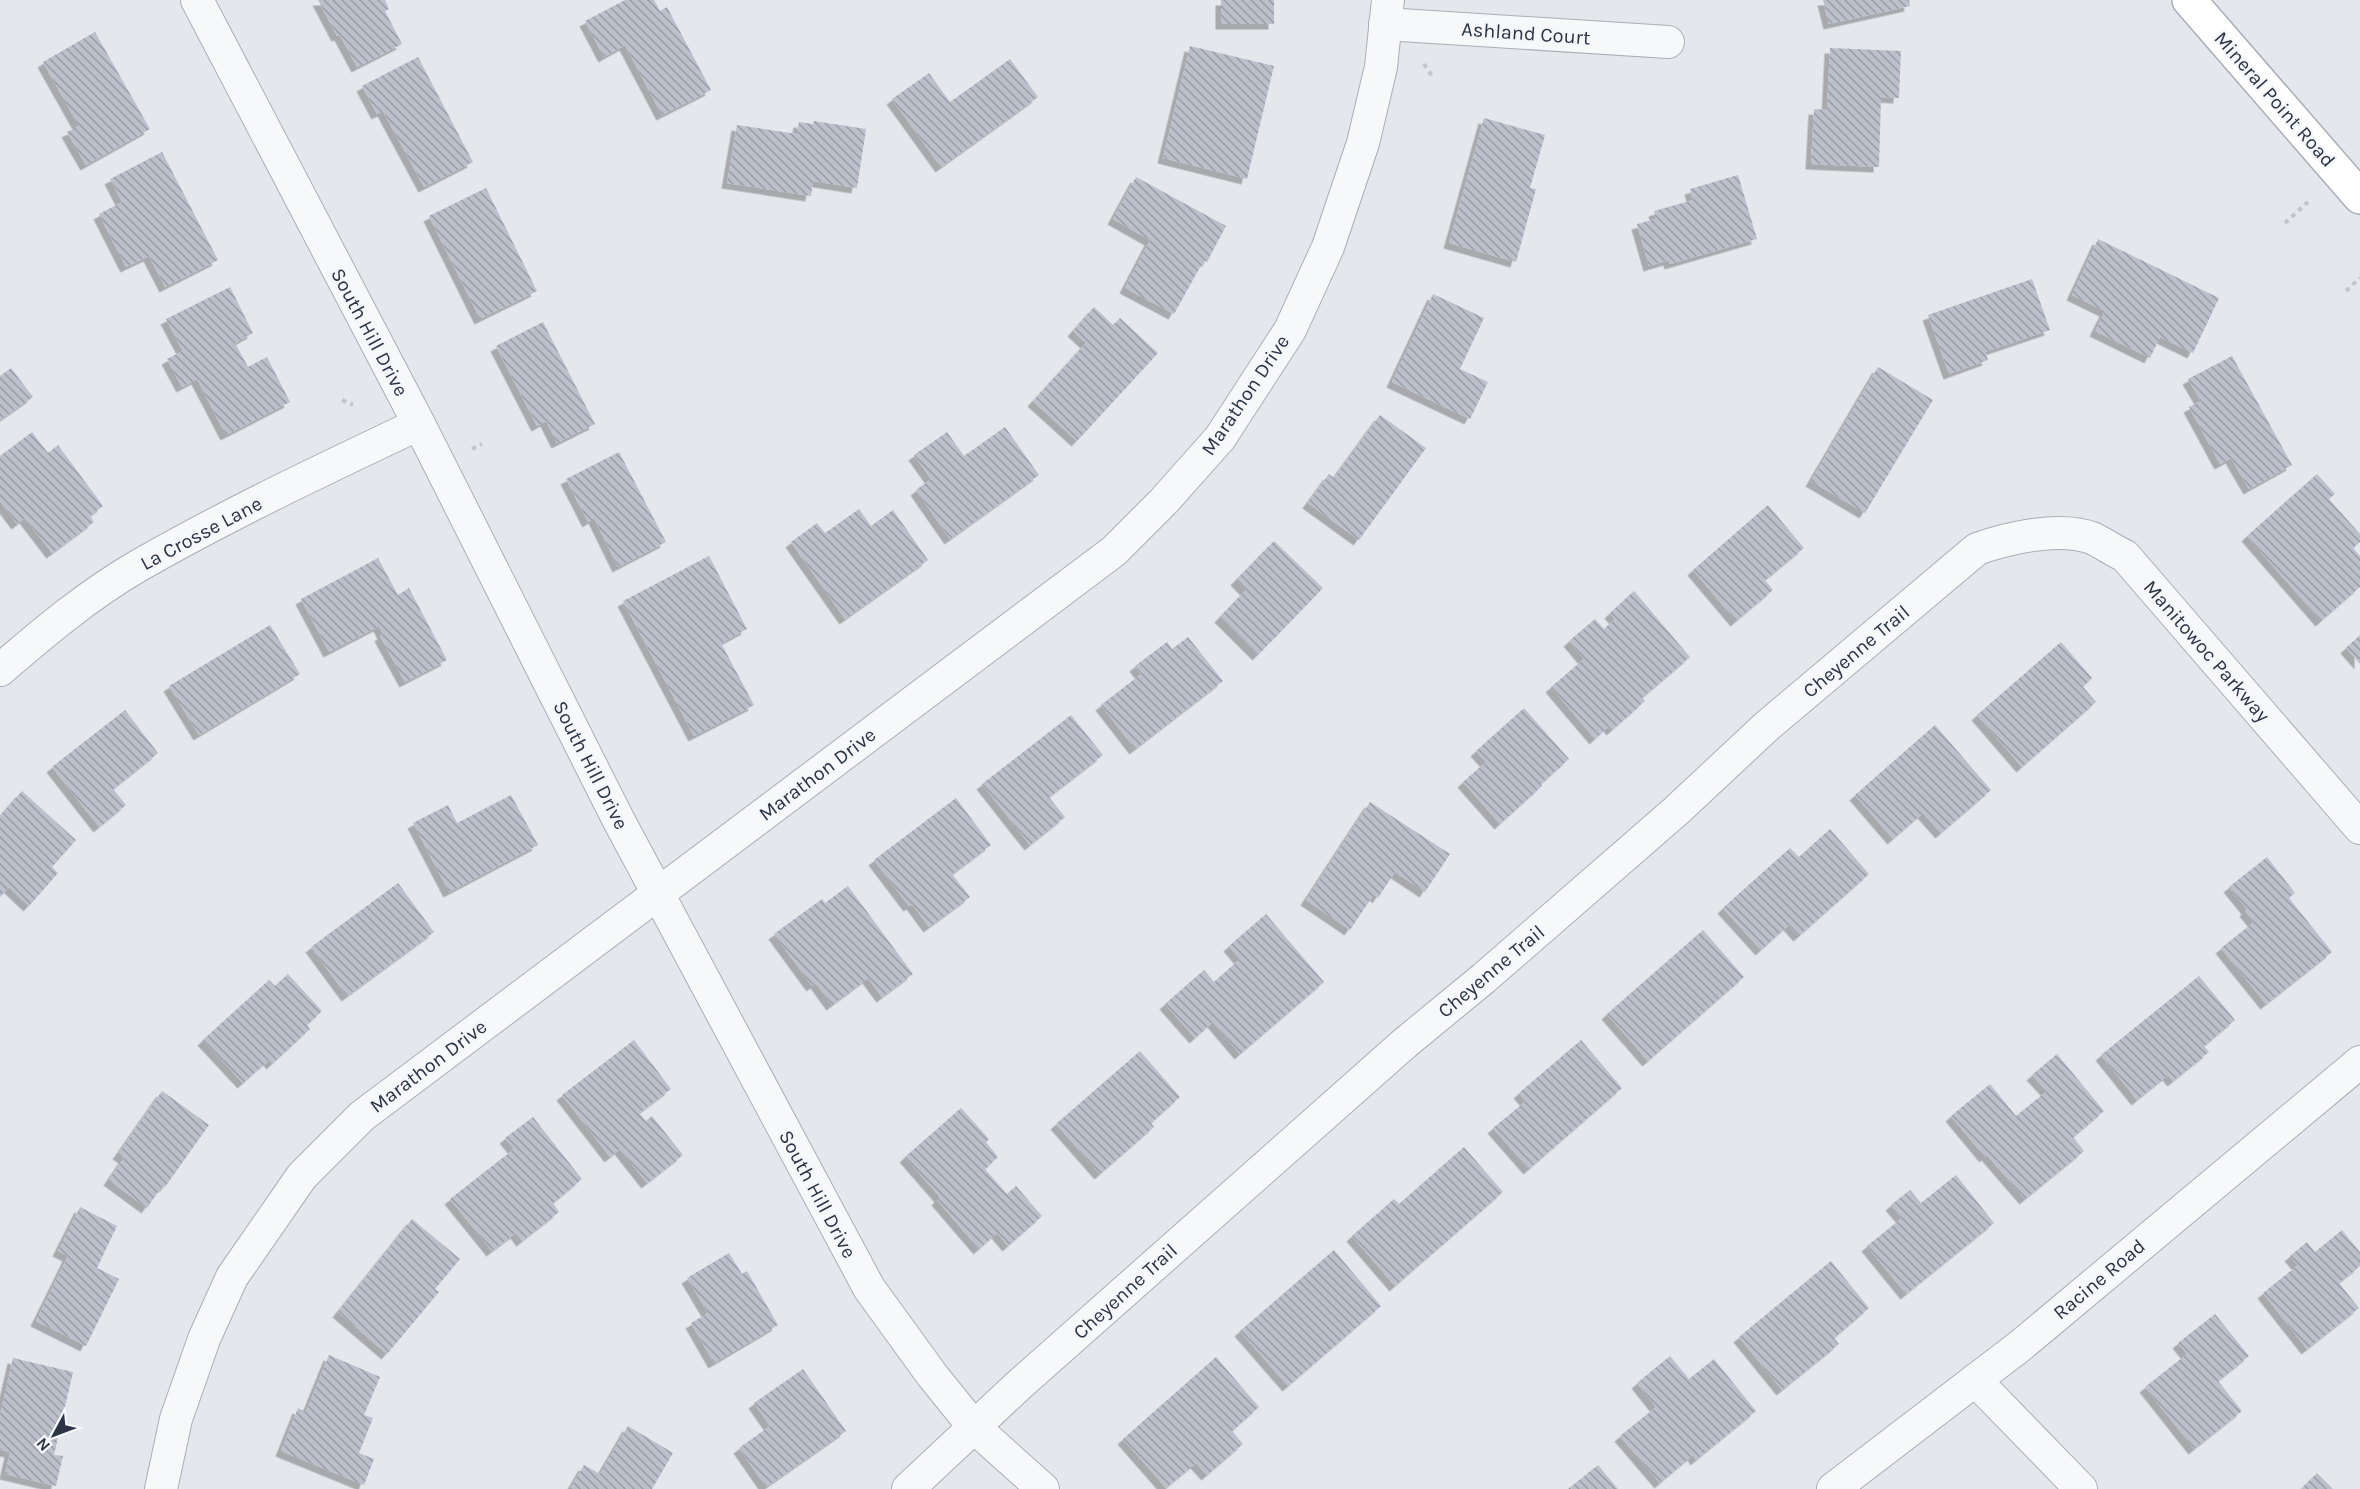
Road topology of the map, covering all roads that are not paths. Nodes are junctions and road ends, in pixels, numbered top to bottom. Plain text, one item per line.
1 (197, 0) edge
2 (2189, 0) edge
3 (1387, 12) edge
4 (1668, 42) dead end
5 (2360, 197) edge
6 (419, 424) junction
7 (2021, 537) joint
8 (0, 669) edge
9 (2360, 828) edge
10 (657, 892) junction
11 (2360, 1062) edge
12 (1975, 1380) junction
13 (974, 1427) junction
14 (161, 1489) edge
15 (908, 1489) edge
16 (1043, 1489) edge
17 (1833, 1489) edge
18 (2081, 1489) edge

1 - 6 street, South Hill Drive
2 - 5 main road, Mineral Point Road
3 - 4 street, Ashland Court
3 - 10 street, Marathon Drive
6 - 8 street, La Crosse Lane
6 - 10 street, South Hill Drive
7 - 9 street, Manitowoc Parkway
7 - 13 street, Cheyenne Trail
10 - 13 street, South Hill Drive
10 - 14 street, Marathon Drive
11 - 12 street, Racine Road
12 - 17 street, Racine Road
12 - 18 street
13 - 15 street, Cheyenne Trail
13 - 16 street, South Hill Drive

